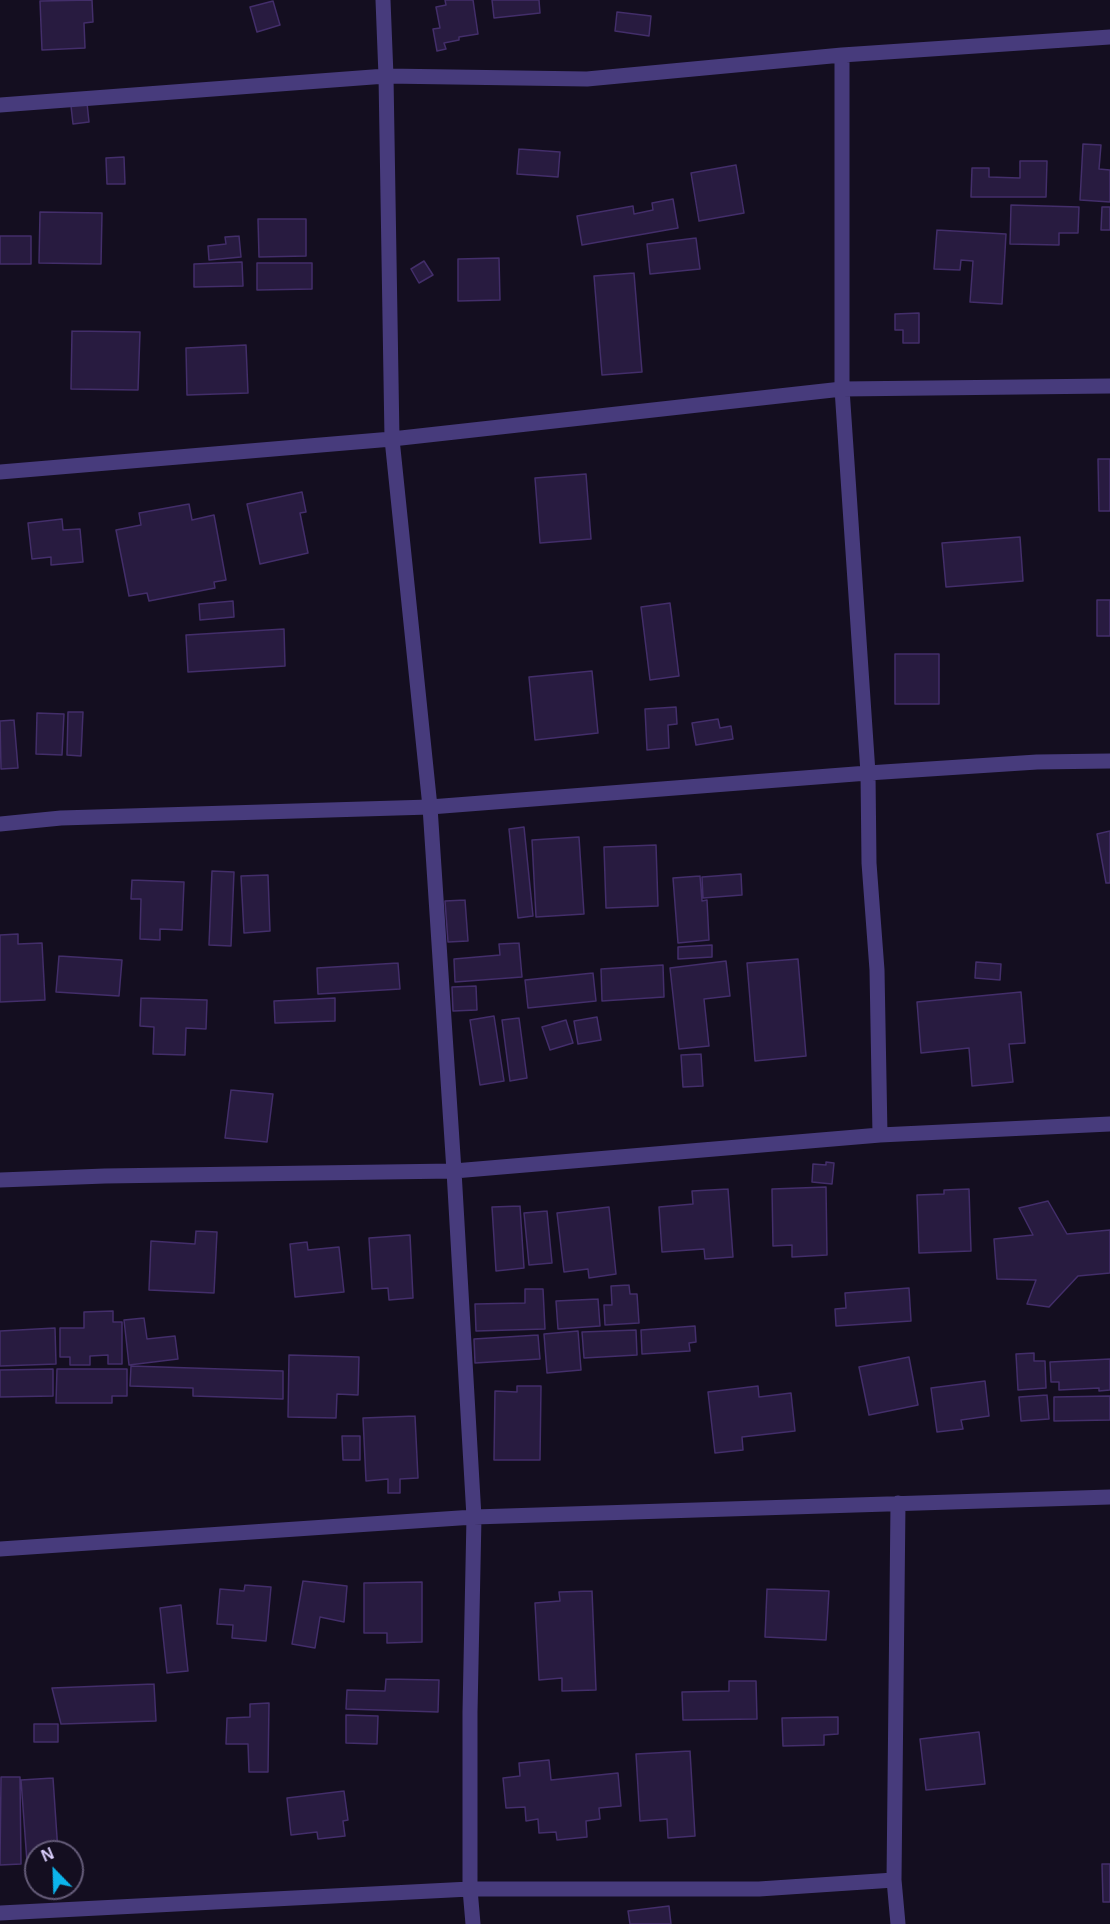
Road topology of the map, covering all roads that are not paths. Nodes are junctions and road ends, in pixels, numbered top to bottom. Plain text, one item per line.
1 (383, 0) edge
2 (1110, 37) edge
3 (842, 55) junction
4 (386, 76) junction
5 (0, 105) edge
6 (1110, 386) edge
7 (842, 389) junction
8 (392, 438) junction
9 (0, 472) edge
10 (1110, 761) edge
11 (868, 773) junction
12 (430, 807) junction
13 (0, 824) edge
14 (1110, 1124) edge
15 (880, 1135) junction
16 (454, 1171) junction
17 (0, 1180) edge
18 (1110, 1497) edge
19 (898, 1503) junction
20 (474, 1517) junction
21 (0, 1549) edge
22 (894, 1880) junction
23 (470, 1889) junction
24 (0, 1913) edge
25 (473, 1924) edge
26 (898, 1924) edge

1 - 4 street
2 - 3 street
3 - 4 street
3 - 7 street
4 - 5 street
4 - 8 street
6 - 7 street
7 - 8 street
7 - 11 street
8 - 9 street
8 - 12 street
10 - 11 street
11 - 12 street
11 - 15 street
12 - 13 street
12 - 16 street
14 - 15 street
15 - 16 street
16 - 17 street
16 - 20 street
18 - 19 street
19 - 20 street
19 - 22 street
20 - 21 street
20 - 23 street
22 - 23 street
22 - 26 street
23 - 24 street
23 - 25 street

